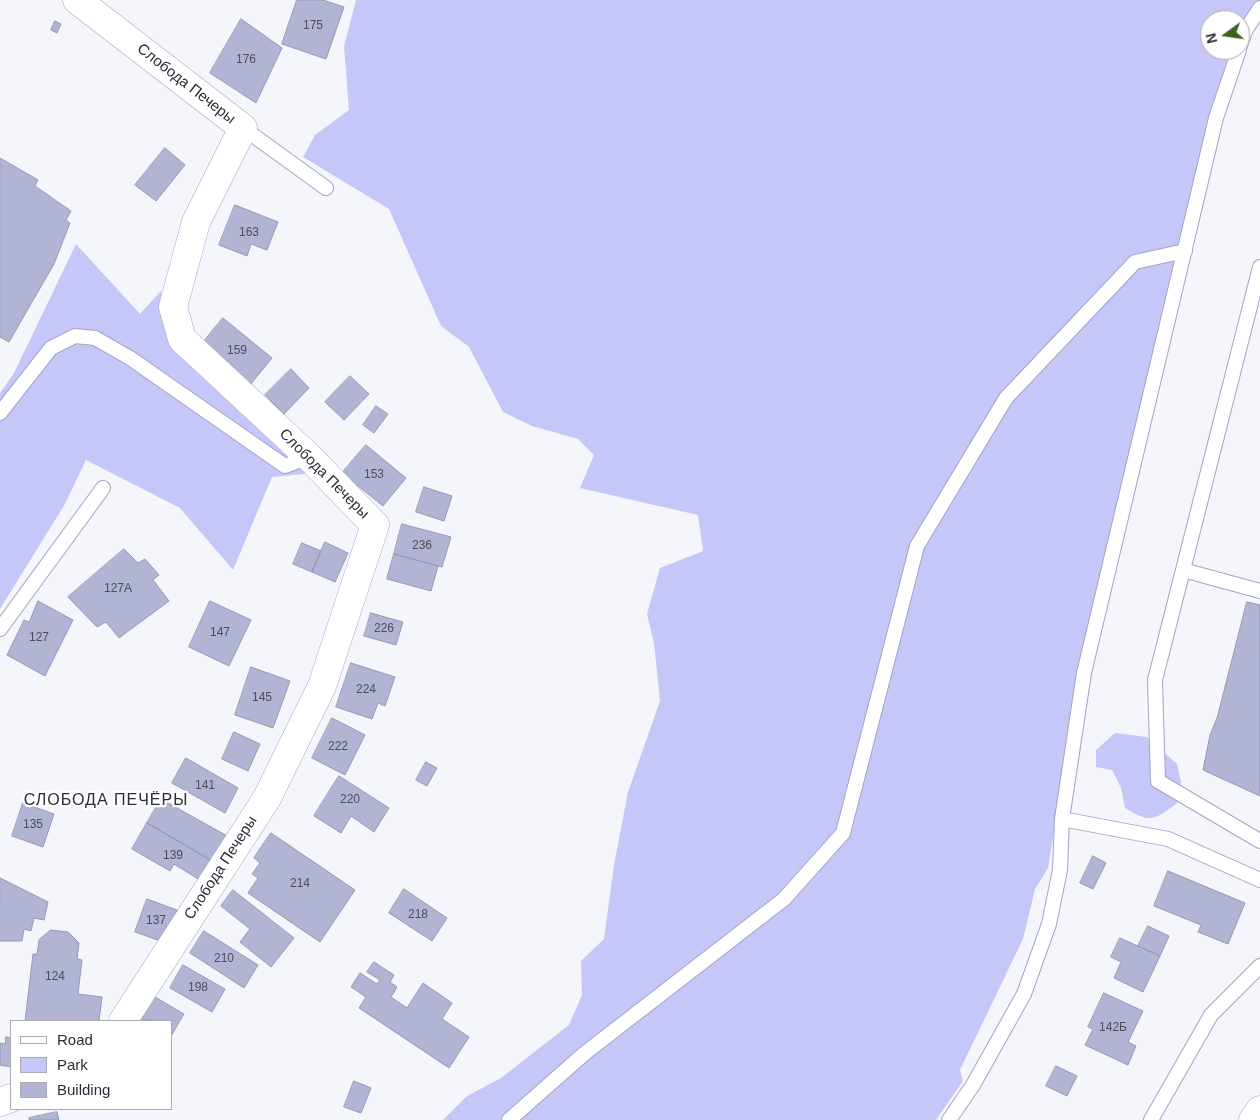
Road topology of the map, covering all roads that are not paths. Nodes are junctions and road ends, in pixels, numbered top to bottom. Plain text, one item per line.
1 (77, 0) edge
2 (1260, 8) edge
3 (1250, 23) edge
4 (1235, 60) edge
5 (243, 128) junction
6 (326, 188) dead end
7 (1185, 251) junction
8 (1260, 267) edge
9 (0, 413) edge
10 (309, 457) junction
11 (103, 488) dead end
12 (1182, 570) junction
13 (1260, 591) edge
14 (0, 629) edge
15 (1062, 819) junction
16 (1260, 841) edge
17 (1260, 880) edge
18 (1260, 966) edge
19 (124, 1020) edge
20 (1260, 1110) edge
21 (509, 1120) edge
22 (949, 1120) edge
23 (1151, 1120) edge
24 (1253, 1120) edge

1 - 5 street, Слобода Печеры
2 - 3 lane
4 - 7 lane
5 - 6 lane
5 - 10 street, Слобода Печеры
7 - 15 lane
7 - 21 lane
8 - 12 lane
9 - 10 lane
10 - 19 street, Слобода Печеры
11 - 14 lane
12 - 13 lane
12 - 16 lane
15 - 17 lane
15 - 22 lane
18 - 23 lane
20 - 24 street

